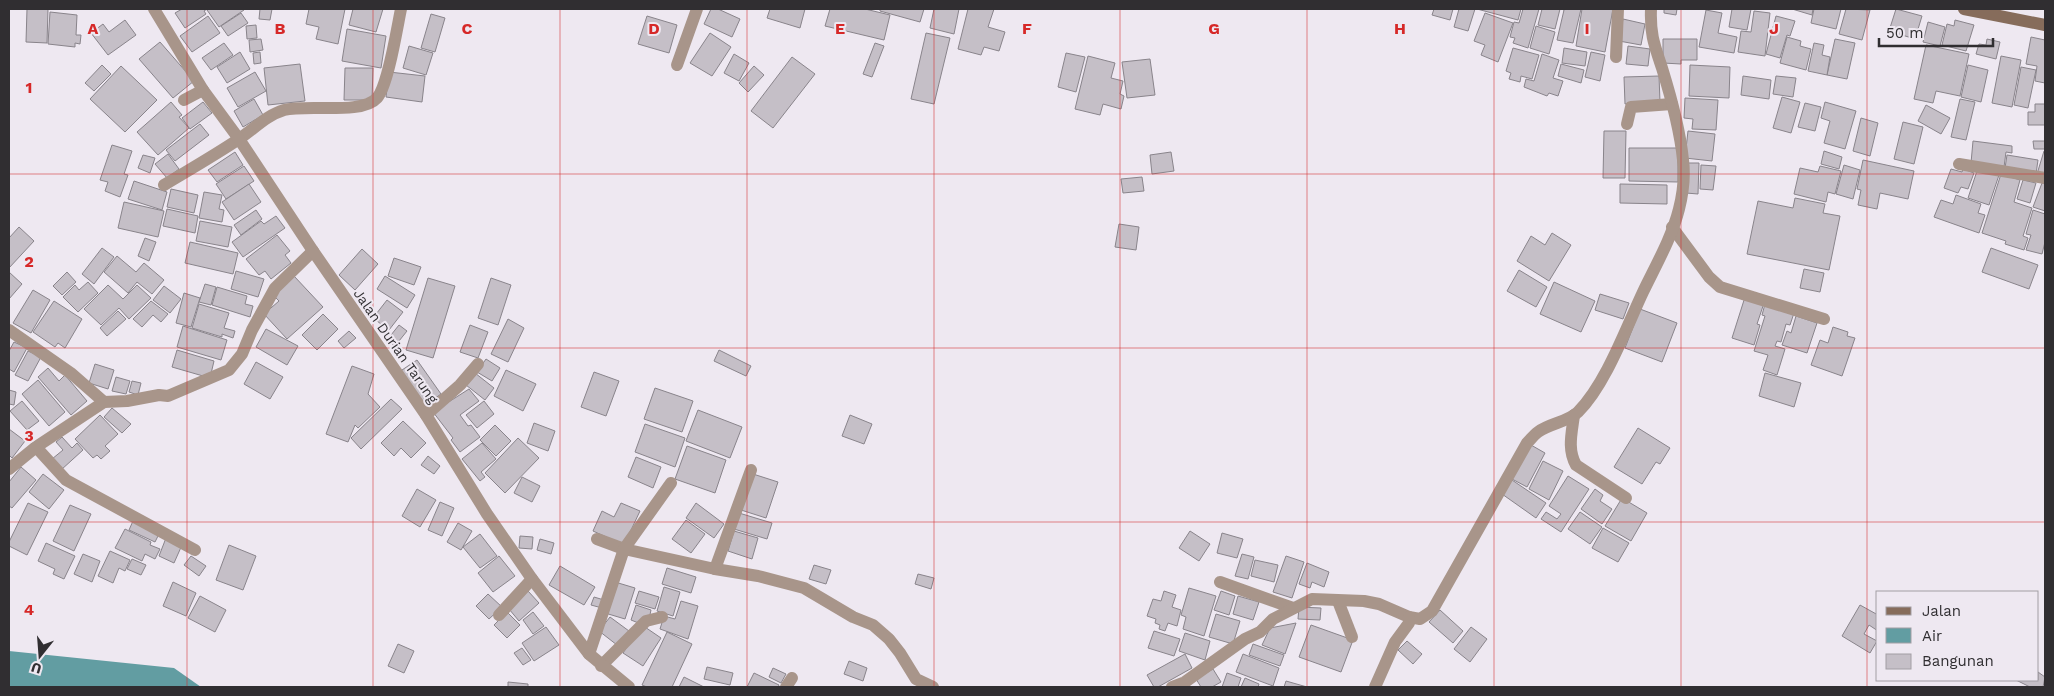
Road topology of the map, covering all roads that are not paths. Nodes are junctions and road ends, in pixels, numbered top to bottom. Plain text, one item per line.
1 (154, 9) edge
2 (401, 9) edge
3 (697, 9) edge
4 (1618, 9) edge
5 (1651, 9) edge
6 (1964, 9) edge
7 (1985, 10) edge
8 (2045, 25) edge
9 (1616, 57) dead end
10 (677, 65) dead end
11 (203, 90) junction
12 (184, 100) dead end
13 (1672, 104) junction
14 (1627, 124) dead end
15 (239, 139) junction
16 (1959, 164) dead end
17 (2045, 178) edge
18 (164, 185) dead end
19 (1672, 227) junction
20 (313, 251) junction
21 (1824, 319) dead end
22 (9, 330) edge
23 (478, 364) dead end
24 (104, 402) junction
25 (426, 415) junction
26 (1574, 415) junction
27 (36, 447) junction
28 (9, 469) edge
29 (751, 470) dead end
30 (671, 483) dead end
31 (1626, 498) dead end
32 (597, 539) dead end
33 (624, 549) junction
34 (195, 550) dead end
35 (715, 569) junction
36 (532, 579) junction
37 (1220, 582) dead end
38 (1338, 601) junction
39 (1293, 608) junction
40 (499, 615) dead end
41 (662, 617) dead end
42 (1409, 617) junction
43 (1352, 637) dead end
44 (900, 652) junction
45 (589, 654) junction
46 (601, 666) junction
47 (1187, 684) edge
48 (629, 687) edge
49 (912, 687) edge
50 (933, 687) edge
51 (1172, 687) edge
52 (1375, 687) edge

1 - 11 street, Jalan Durian Tarung
2 - 15 street
3 - 10 street
4 - 9 street
5 - 13 street
6 - 7 main road
7 - 8 main road
11 - 12 street
11 - 15 street, Jalan Durian Tarung
13 - 14 street
13 - 19 street
15 - 18 street
15 - 20 street, Jalan Durian Tarung
16 - 17 street
19 - 21 street
19 - 26 street
20 - 24 street
20 - 25 street, Jalan Durian Tarung
22 - 24 street
23 - 25 street
24 - 27 street
25 - 36 street, Jalan Durian Tarung
26 - 31 street
26 - 42 street
27 - 28 street
27 - 34 street
29 - 35 street
30 - 33 street
32 - 33 street
33 - 35 street
33 - 45 street
35 - 44 street
36 - 40 street
36 - 45 street, Jalan Durian Tarung
37 - 39 street
38 - 39 street
38 - 42 street
38 - 43 street
39 - 47 street
41 - 46 street
42 - 52 street
44 - 49 street
44 - 50 street
45 - 46 street, Jalan Durian Tarung
46 - 48 street, Jalan Durian Tarung
47 - 51 street

